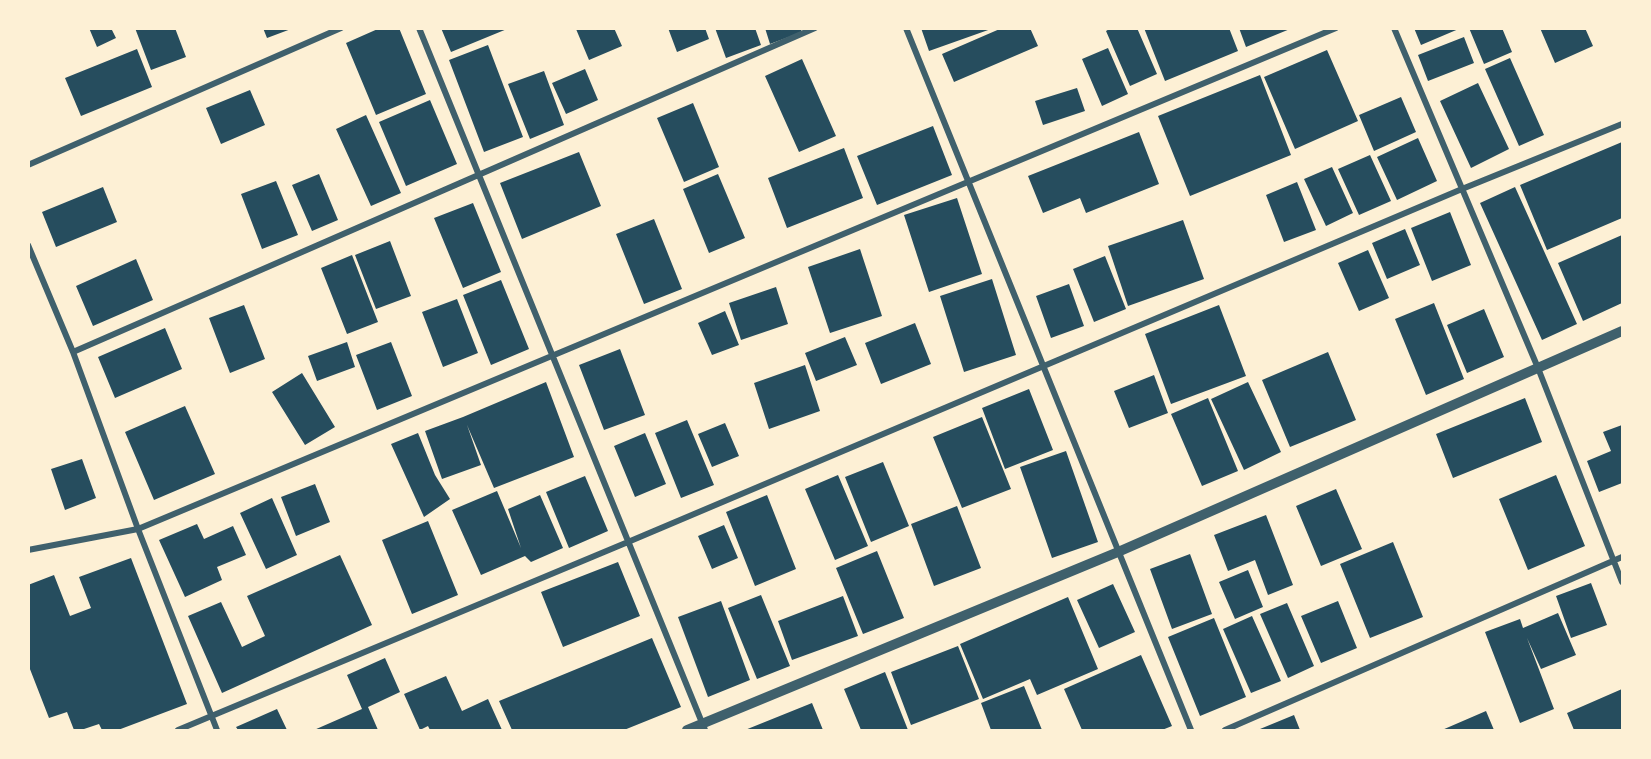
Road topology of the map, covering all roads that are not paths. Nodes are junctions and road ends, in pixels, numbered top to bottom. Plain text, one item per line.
1 (341, 28) edge
2 (419, 28) edge
3 (814, 28) edge
4 (906, 28) edge
5 (1336, 28) edge
6 (1394, 28) edge
7 (1623, 124) edge
8 (28, 165) edge
9 (479, 175) junction
10 (968, 182) junction
11 (1462, 189) junction
12 (28, 245) edge
13 (1623, 332) edge
14 (73, 352) junction
15 (553, 357) junction
16 (1042, 367) junction
17 (1538, 368) junction
18 (138, 529) junction
19 (628, 542) junction
20 (28, 549) edge
21 (1118, 552) junction
22 (1623, 557) edge
23 (1614, 561) junction
24 (1623, 582) edge
25 (211, 716) junction
26 (703, 727) edge
27 (178, 730) edge
28 (218, 730) edge
29 (687, 730) edge
30 (1191, 730) edge
31 (1225, 730) edge

1 - 8 street
2 - 9 street
3 - 9 street
4 - 10 street
5 - 10 street
6 - 11 street
7 - 11 street
9 - 14 street
9 - 15 street
10 - 15 street
10 - 16 street
11 - 16 street
11 - 17 street
12 - 14 street
13 - 17 street
14 - 18 street
15 - 18 street
15 - 19 street
16 - 19 street
16 - 21 street
17 - 21 street
17 - 23 street
18 - 20 street
18 - 25 street
19 - 25 street
19 - 26 street
21 - 26 street
21 - 30 street
22 - 23 street
23 - 24 street
23 - 31 street
25 - 27 street
25 - 28 street
26 - 29 street

